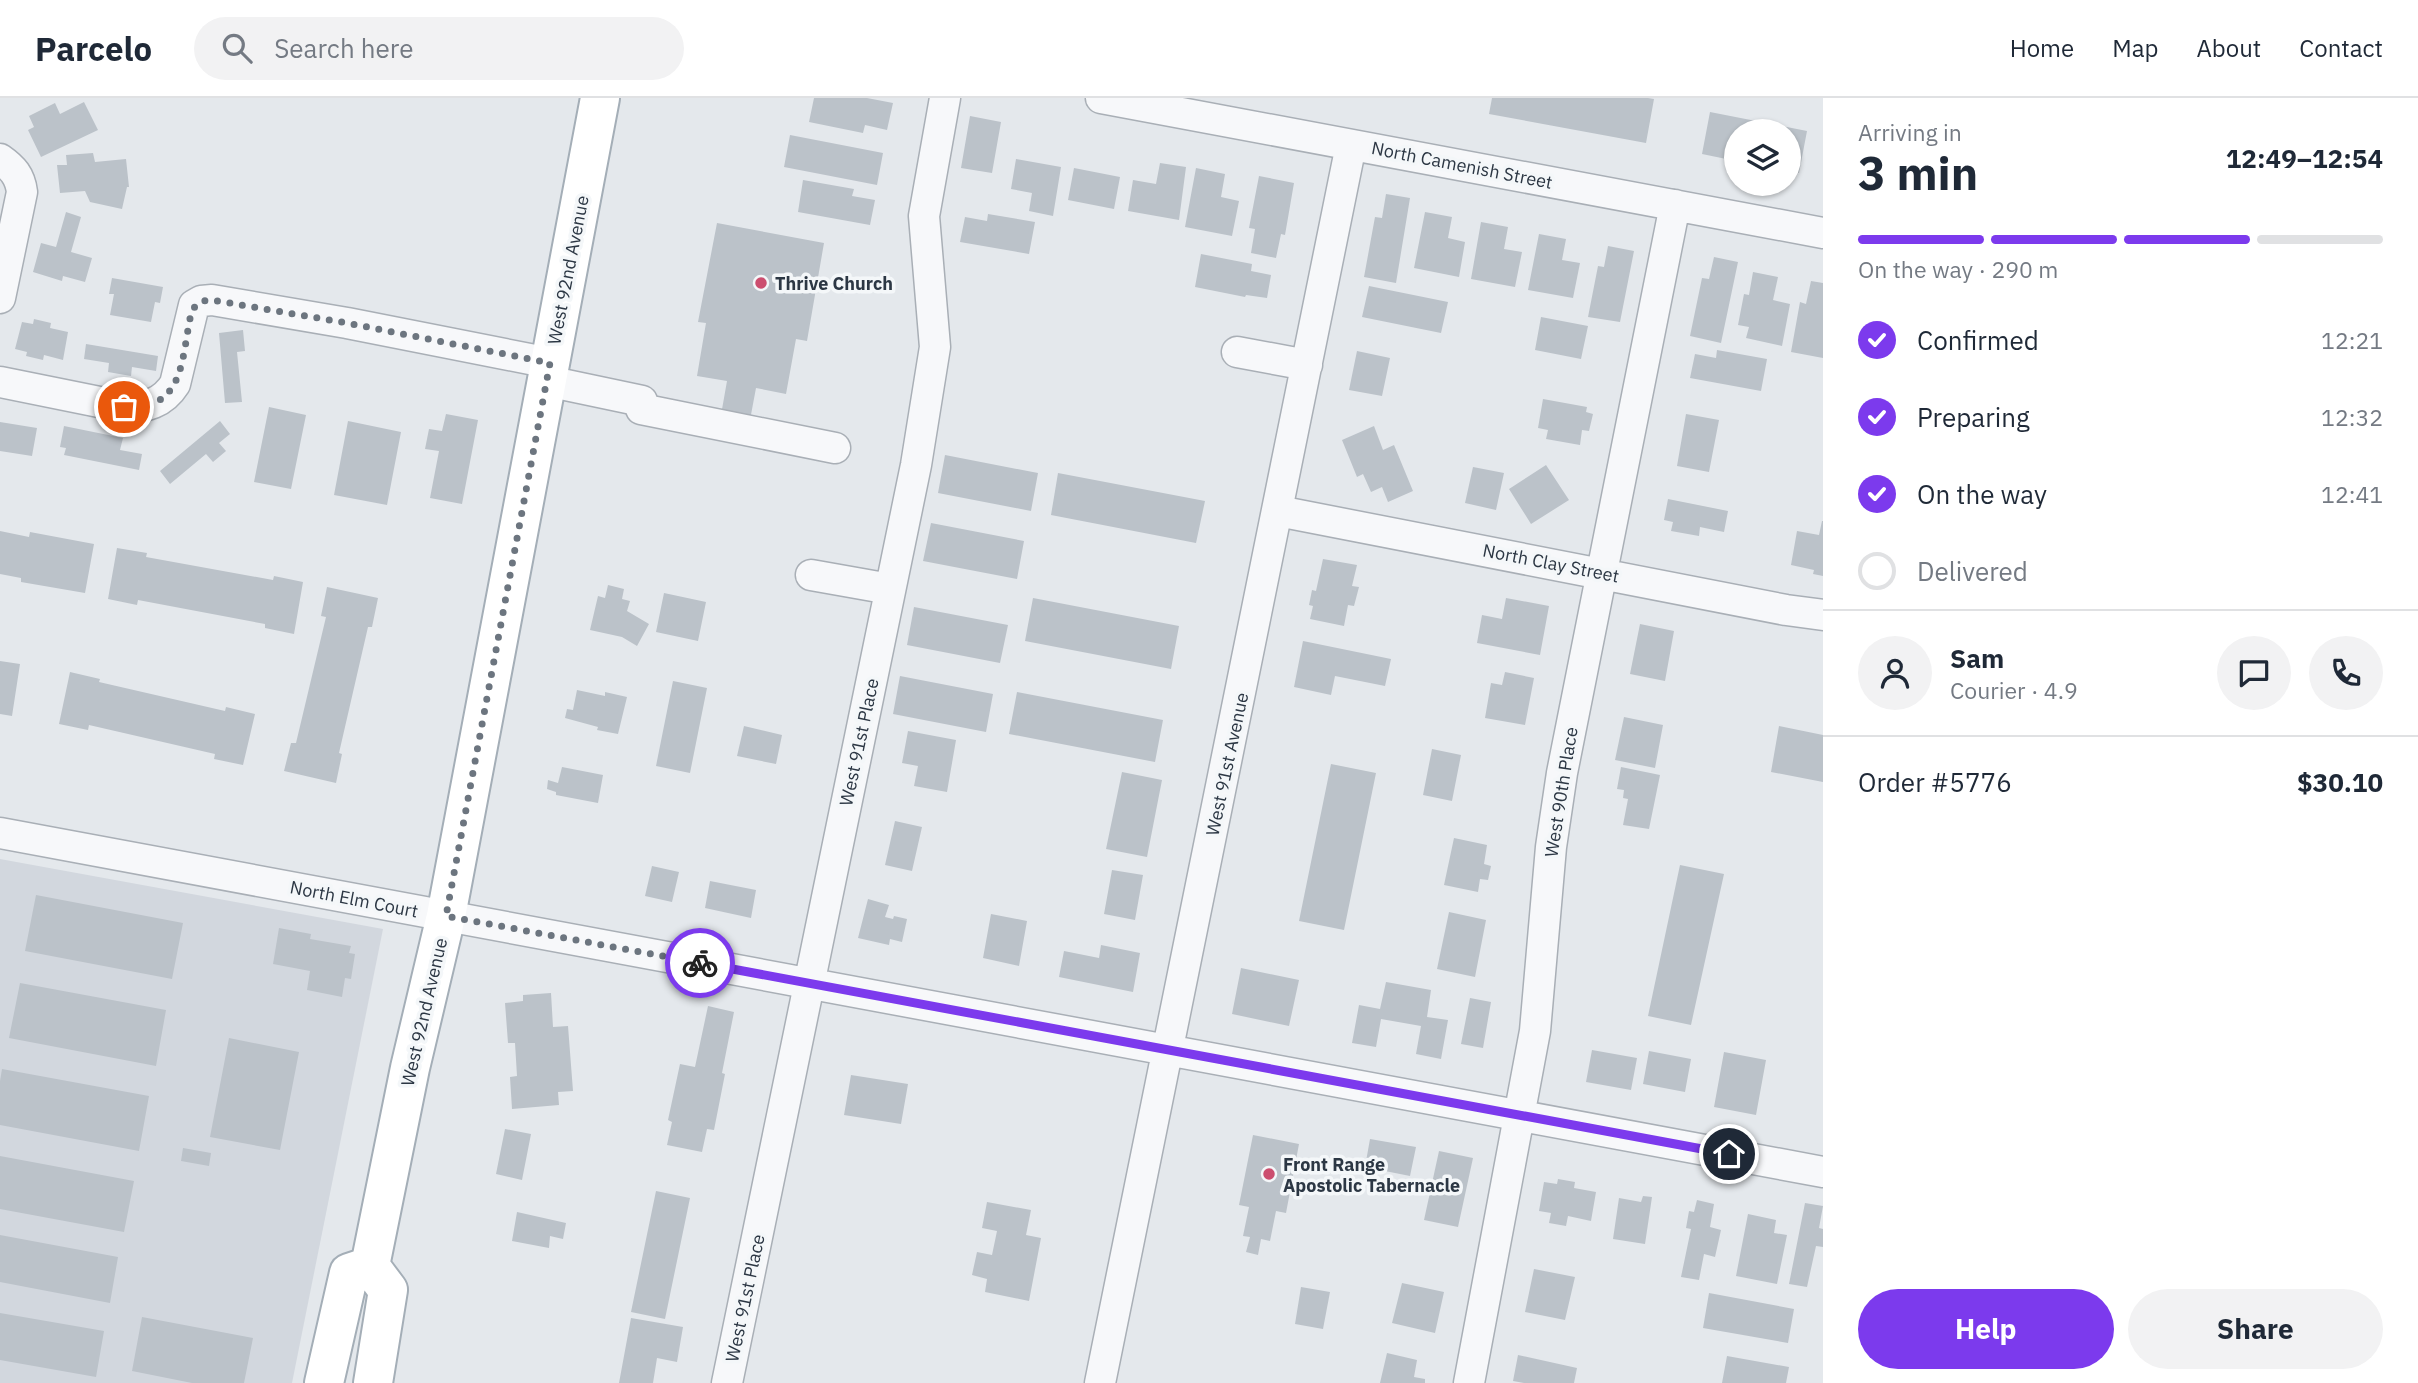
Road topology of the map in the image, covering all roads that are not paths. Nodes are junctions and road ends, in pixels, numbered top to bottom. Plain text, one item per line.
1 (600, 98) edge
2 (945, 98) edge
3 (1101, 98) edge
4 (1351, 145) junction
5 (0, 159) edge
6 (1675, 205) junction
7 (1823, 233) edge
8 (0, 298) edge
9 (1237, 352) dead end
10 (1307, 365) junction
11 (548, 372) junction
12 (0, 382) edge
13 (835, 448) dead end
14 (1278, 511) junction
15 (1602, 573) junction
16 (811, 575) dead end
17 (890, 589) junction
18 (1823, 615) edge
19 (0, 833) edge
20 (446, 916) junction
21 (809, 984) junction
22 (1168, 1050) junction
23 (1519, 1116) junction
24 (1823, 1172) edge
25 (370, 1266) junction
26 (324, 1383) edge
27 (373, 1383) edge
28 (727, 1383) edge
29 (1100, 1383) edge
30 (1469, 1383) edge

1 - 11 main road, West 92nd Avenue
2 - 17 street, West 91st Place
3 - 4 street, North Camenish Street
4 - 6 street, North Camenish Street
4 - 10 street, West 91st Avenue
5 - 8 street
6 - 7 street, North Camenish Street
6 - 15 street, West 90th Place
9 - 10 street
10 - 14 street, West 91st Avenue
11 - 12 street
11 - 13 street
11 - 20 main road, West 92nd Avenue
14 - 15 street, North Clay Street
14 - 22 street, West 91st Avenue
15 - 18 street, North Clay Street
15 - 23 street, West 90th Place
16 - 17 street
17 - 21 street, West 91st Place
19 - 20 street, North Elm Court
20 - 21 street, North Elm Court
20 - 25 main road, West 92nd Avenue
21 - 22 street, North Elm Court
21 - 28 street, West 91st Place
22 - 23 street, North Elm Court
22 - 29 street, West 91st Avenue
23 - 24 street, North Elm Court
23 - 30 street, West 90th Place
25 - 26 main road
25 - 27 main road

